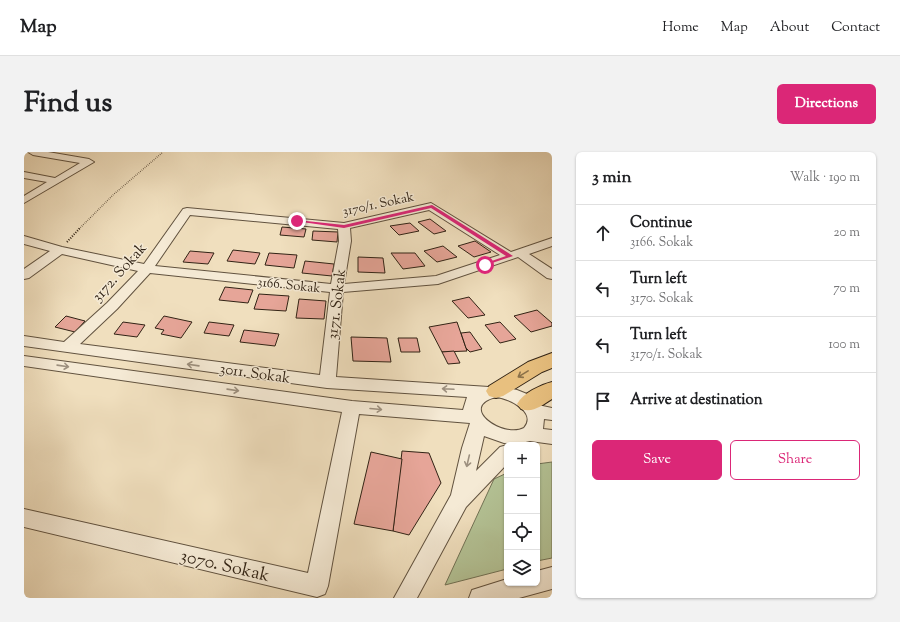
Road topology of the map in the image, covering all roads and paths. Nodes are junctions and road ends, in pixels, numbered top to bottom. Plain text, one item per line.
1 (33, 152) edge
2 (163, 152) edge
3 (24, 175) edge
4 (56, 181) junction
5 (24, 200) edge
6 (187, 211) joint
7 (344, 226) junction
8 (24, 240) edge
9 (552, 242) edge
10 (60, 250) junction
11 (515, 254) junction
12 (147, 269) junction
13 (24, 275) edge
14 (552, 275) edge
15 (337, 289) junction
16 (31, 343) edge
17 (67, 348) junction
18 (24, 358) edge
19 (552, 360) edge
20 (24, 361) edge
21 (327, 382) junction
22 (552, 389) edge
23 (491, 391) junction
24 (352, 406) junction
25 (531, 407) junction
26 (552, 414) edge
27 (477, 421) junction
28 (552, 437) edge
29 (521, 439) edge
30 (504, 455) edge
31 (459, 500) junction
32 (24, 518) edge
33 (552, 578) edge
34 (540, 581) edge
35 (522, 586) edge
36 (405, 598) edge
37 (480, 598) edge

1 - 4 street
2 - 10 path
3 - 4 street
4 - 5 street
6 - 7 street, 3170/1. Sokak
6 - 12 street, 3172. Sokak
7 - 11 street, 3170/1. Sokak
7 - 15 street, 3171. Sokak
8 - 10 street, 3166. Sokak
9 - 11 street, 3166. Sokak
10 - 12 street, 3166. Sokak
10 - 13 street
11 - 14 street
11 - 15 street, 3166. Sokak
12 - 15 street, 3166. Sokak
12 - 17 street, 3172. Sokak
15 - 21 street, 3171. Sokak
16 - 17 street, 3011. Sokak
16 - 18 street
21 -> 17 street, 3011. Sokak
19 -> 23 main road
20 -> 24 street, 3011. Sokak
23 -> 21 street, 3011. Sokak
22 - 25 main road
23 - 25 street
23 - 27 street
24 -> 27 street, 3011. Sokak
24 - 32 street, 3070. Sokak
25 - 26 street
25 - 29 street
27 - 29 street
27 -> 31 street
28 - 29 street
30 - 31 street
31 - 36 street
33 - 34 street
35 - 37 street

